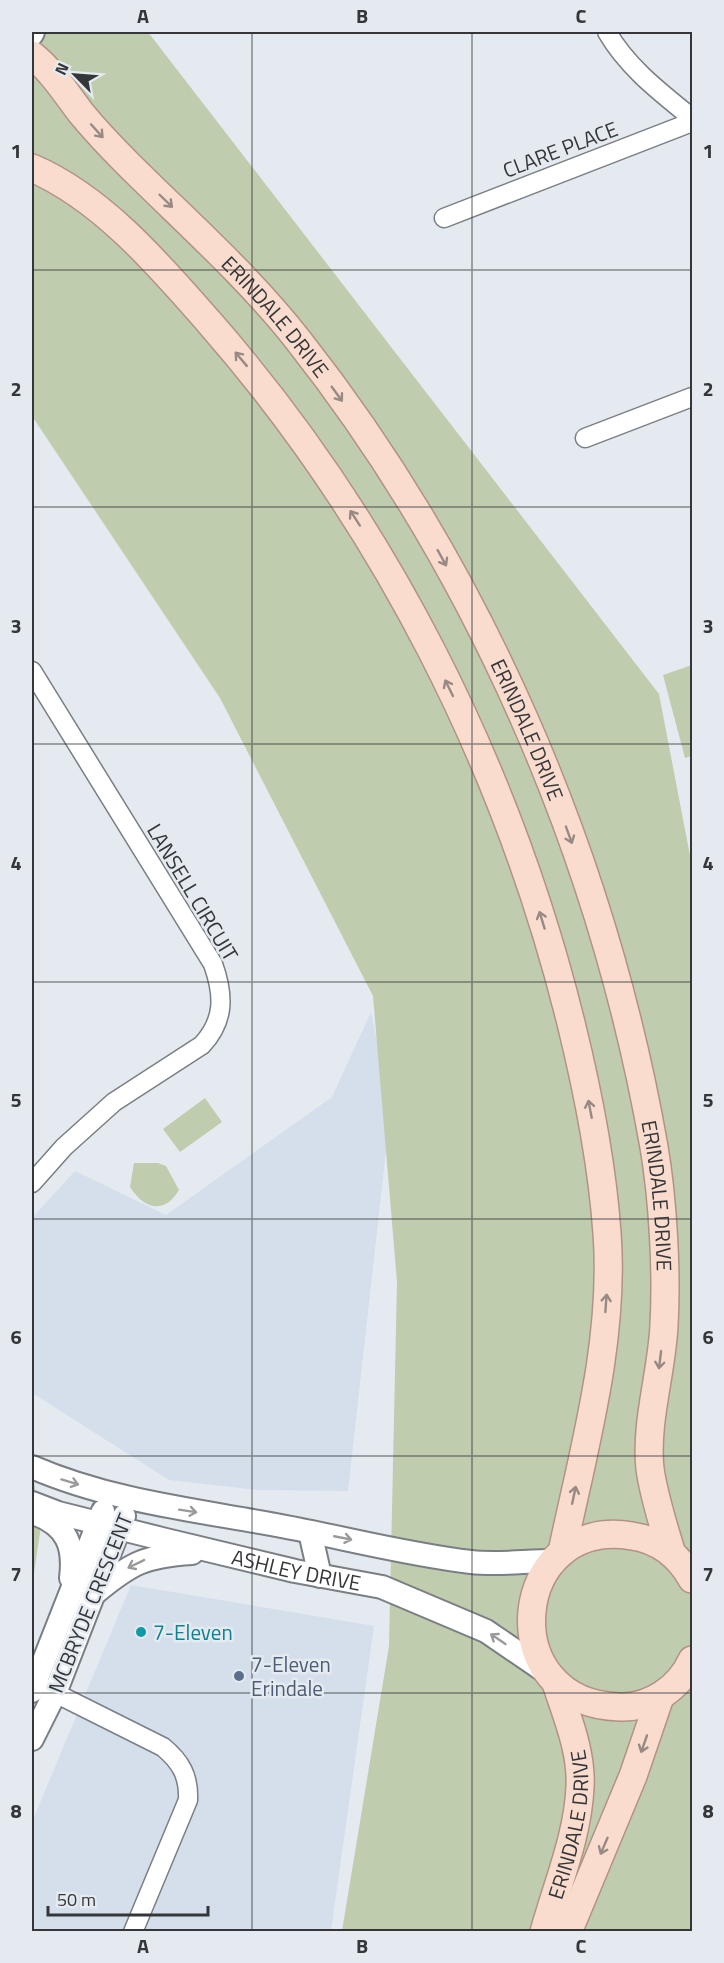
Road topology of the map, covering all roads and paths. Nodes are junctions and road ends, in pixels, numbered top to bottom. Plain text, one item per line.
1 (607, 32) edge
2 (32, 55) edge
3 (693, 120) edge
4 (32, 168) edge
5 (444, 218) dead end
6 (693, 397) edge
7 (585, 438) dead end
8 (32, 671) edge
9 (32, 1183) edge
10 (32, 1467) edge
11 (120, 1495) junction
12 (32, 1503) edge
13 (32, 1512) edge
14 (109, 1526) junction
15 (310, 1532) junction
16 (214, 1551) junction
17 (671, 1551) junction
18 (557, 1556) junction
19 (320, 1575) junction
20 (693, 1579) edge
21 (94, 1594) junction
22 (68, 1600) junction
23 (693, 1660) edge
24 (551, 1677) junction
25 (41, 1689) edge
26 (660, 1697) junction
27 (32, 1739) edge
28 (133, 1932) edge
29 (544, 1932) edge
30 (568, 1932) edge

1 - 3 street
2 -> 17 main road, ERINDALE DRIVE
3 - 5 street, CLARE PLACE
18 -> 4 main road
6 - 7 street
8 - 9 street, LANSELL CIRCUIT
10 -> 11 street, ASHLEY DRIVE
11 - 14 street, MCBRYDE CRESCENT
11 -> 15 street, ASHLEY DRIVE
12 - 14 street, ASHLEY DRIVE
13 - 22 street
14 - 16 street, ASHLEY DRIVE
14 - 21 street, MCBRYDE CRESCENT
14 - 22 street, MCBRYDE CRESCENT
15 -> 18 street, ASHLEY DRIVE
15 - 19 street
16 - 19 street, ASHLEY DRIVE
16 -> 21 street
17 - 18 main road
17 - 20 main road
18 - 24 main road, ERINDALE DRIVE
24 -> 19 street, ASHLEY DRIVE
21 - 25 street, MCBRYDE CRESCENT
22 - 25 street, MCBRYDE CRESCENT
23 - 26 main road
24 - 26 main road
24 - 29 main road, ERINDALE DRIVE
25 - 27 street, MCBRYDE CRESCENT
25 - 28 street
26 -> 30 main road, ERINDALE DRIVE

